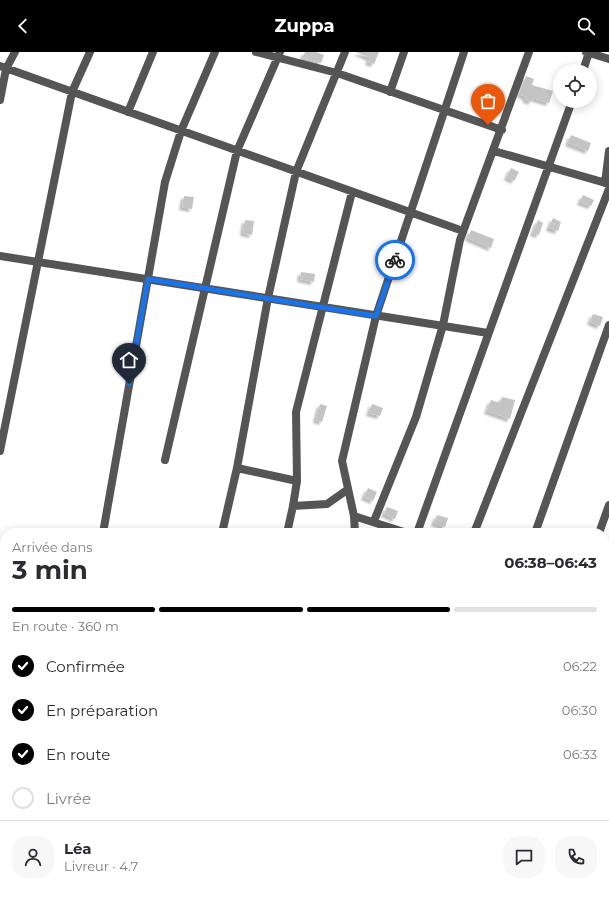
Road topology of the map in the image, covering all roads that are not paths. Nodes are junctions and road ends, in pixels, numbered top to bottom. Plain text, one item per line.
1 (15, 52) edge
2 (90, 52) edge
3 (153, 52) edge
4 (215, 52) edge
5 (256, 52) edge
6 (345, 52) edge
7 (404, 52) edge
8 (464, 52) edge
9 (529, 52) edge
10 (588, 52) edge
11 (278, 55) edge
12 (609, 59) edge
13 (585, 64) edge
14 (3, 67) edge
15 (337, 73) junction
16 (72, 92) junction
17 (390, 92) junction
18 (0, 100) edge
19 (569, 108) edge
20 (446, 111) junction
21 (128, 112) junction
22 (502, 130) junction
23 (182, 131) junction
24 (237, 151) junction
25 (494, 151) junction
26 (609, 151) edge
27 (548, 167) junction
28 (296, 172) junction
29 (608, 185) edge
30 (352, 192) junction
31 (411, 213) junction
32 (463, 231) junction
33 (0, 256) edge
34 (38, 262) junction
35 (148, 279) junction
36 (205, 288) junction
37 (268, 298) junction
38 (323, 307) junction
39 (376, 316) junction
40 (443, 325) junction
41 (609, 325) edge
42 (488, 333) junction
43 (0, 451) edge
44 (164, 460) dead end
45 (237, 468) junction
46 (297, 481) junction
47 (347, 490) junction
48 (609, 505) edge
49 (293, 506) junction
50 (354, 516) junction
51 (374, 521) junction
52 (104, 528) edge
53 (223, 528) edge
54 (288, 528) edge
55 (355, 528) edge
56 (393, 528) edge
57 (419, 528) edge
58 (476, 528) edge
59 (537, 528) edge
60 (601, 528) edge

1 - 14 street
2 - 16 street
3 - 21 street
4 - 23 street
5 - 11 street
6 - 15 street
7 - 17 street
8 - 20 street
9 - 22 street
10 - 12 street
10 - 13 street
11 - 15 street
11 - 24 street
14 - 16 street
14 - 18 street
15 - 17 street
15 - 28 street
16 - 21 street
16 - 34 street
17 - 20 street
19 - 27 street
20 - 22 street
20 - 31 street
21 - 23 street
22 - 25 street
23 - 24 street
23 - 35 street
24 - 28 street
24 - 36 street
25 - 27 street
25 - 32 street
26 - 29 street
27 - 29 street
27 - 42 street
28 - 30 street
28 - 37 street
29 - 58 street
30 - 31 street
30 - 38 street
31 - 32 street
31 - 39 street
32 - 40 street
33 - 34 street
34 - 35 street
34 - 43 street
35 - 36 street
35 - 52 street
36 - 37 street
36 - 44 street
37 - 38 street
37 - 45 street
38 - 39 street
38 - 46 street
39 - 40 street
39 - 47 street
40 - 42 street
40 - 51 street
41 - 59 street
42 - 57 street
45 - 46 street
45 - 53 street
46 - 49 street
47 - 49 street
47 - 50 street
48 - 60 street
49 - 54 street
50 - 51 street
50 - 55 street
51 - 56 street

